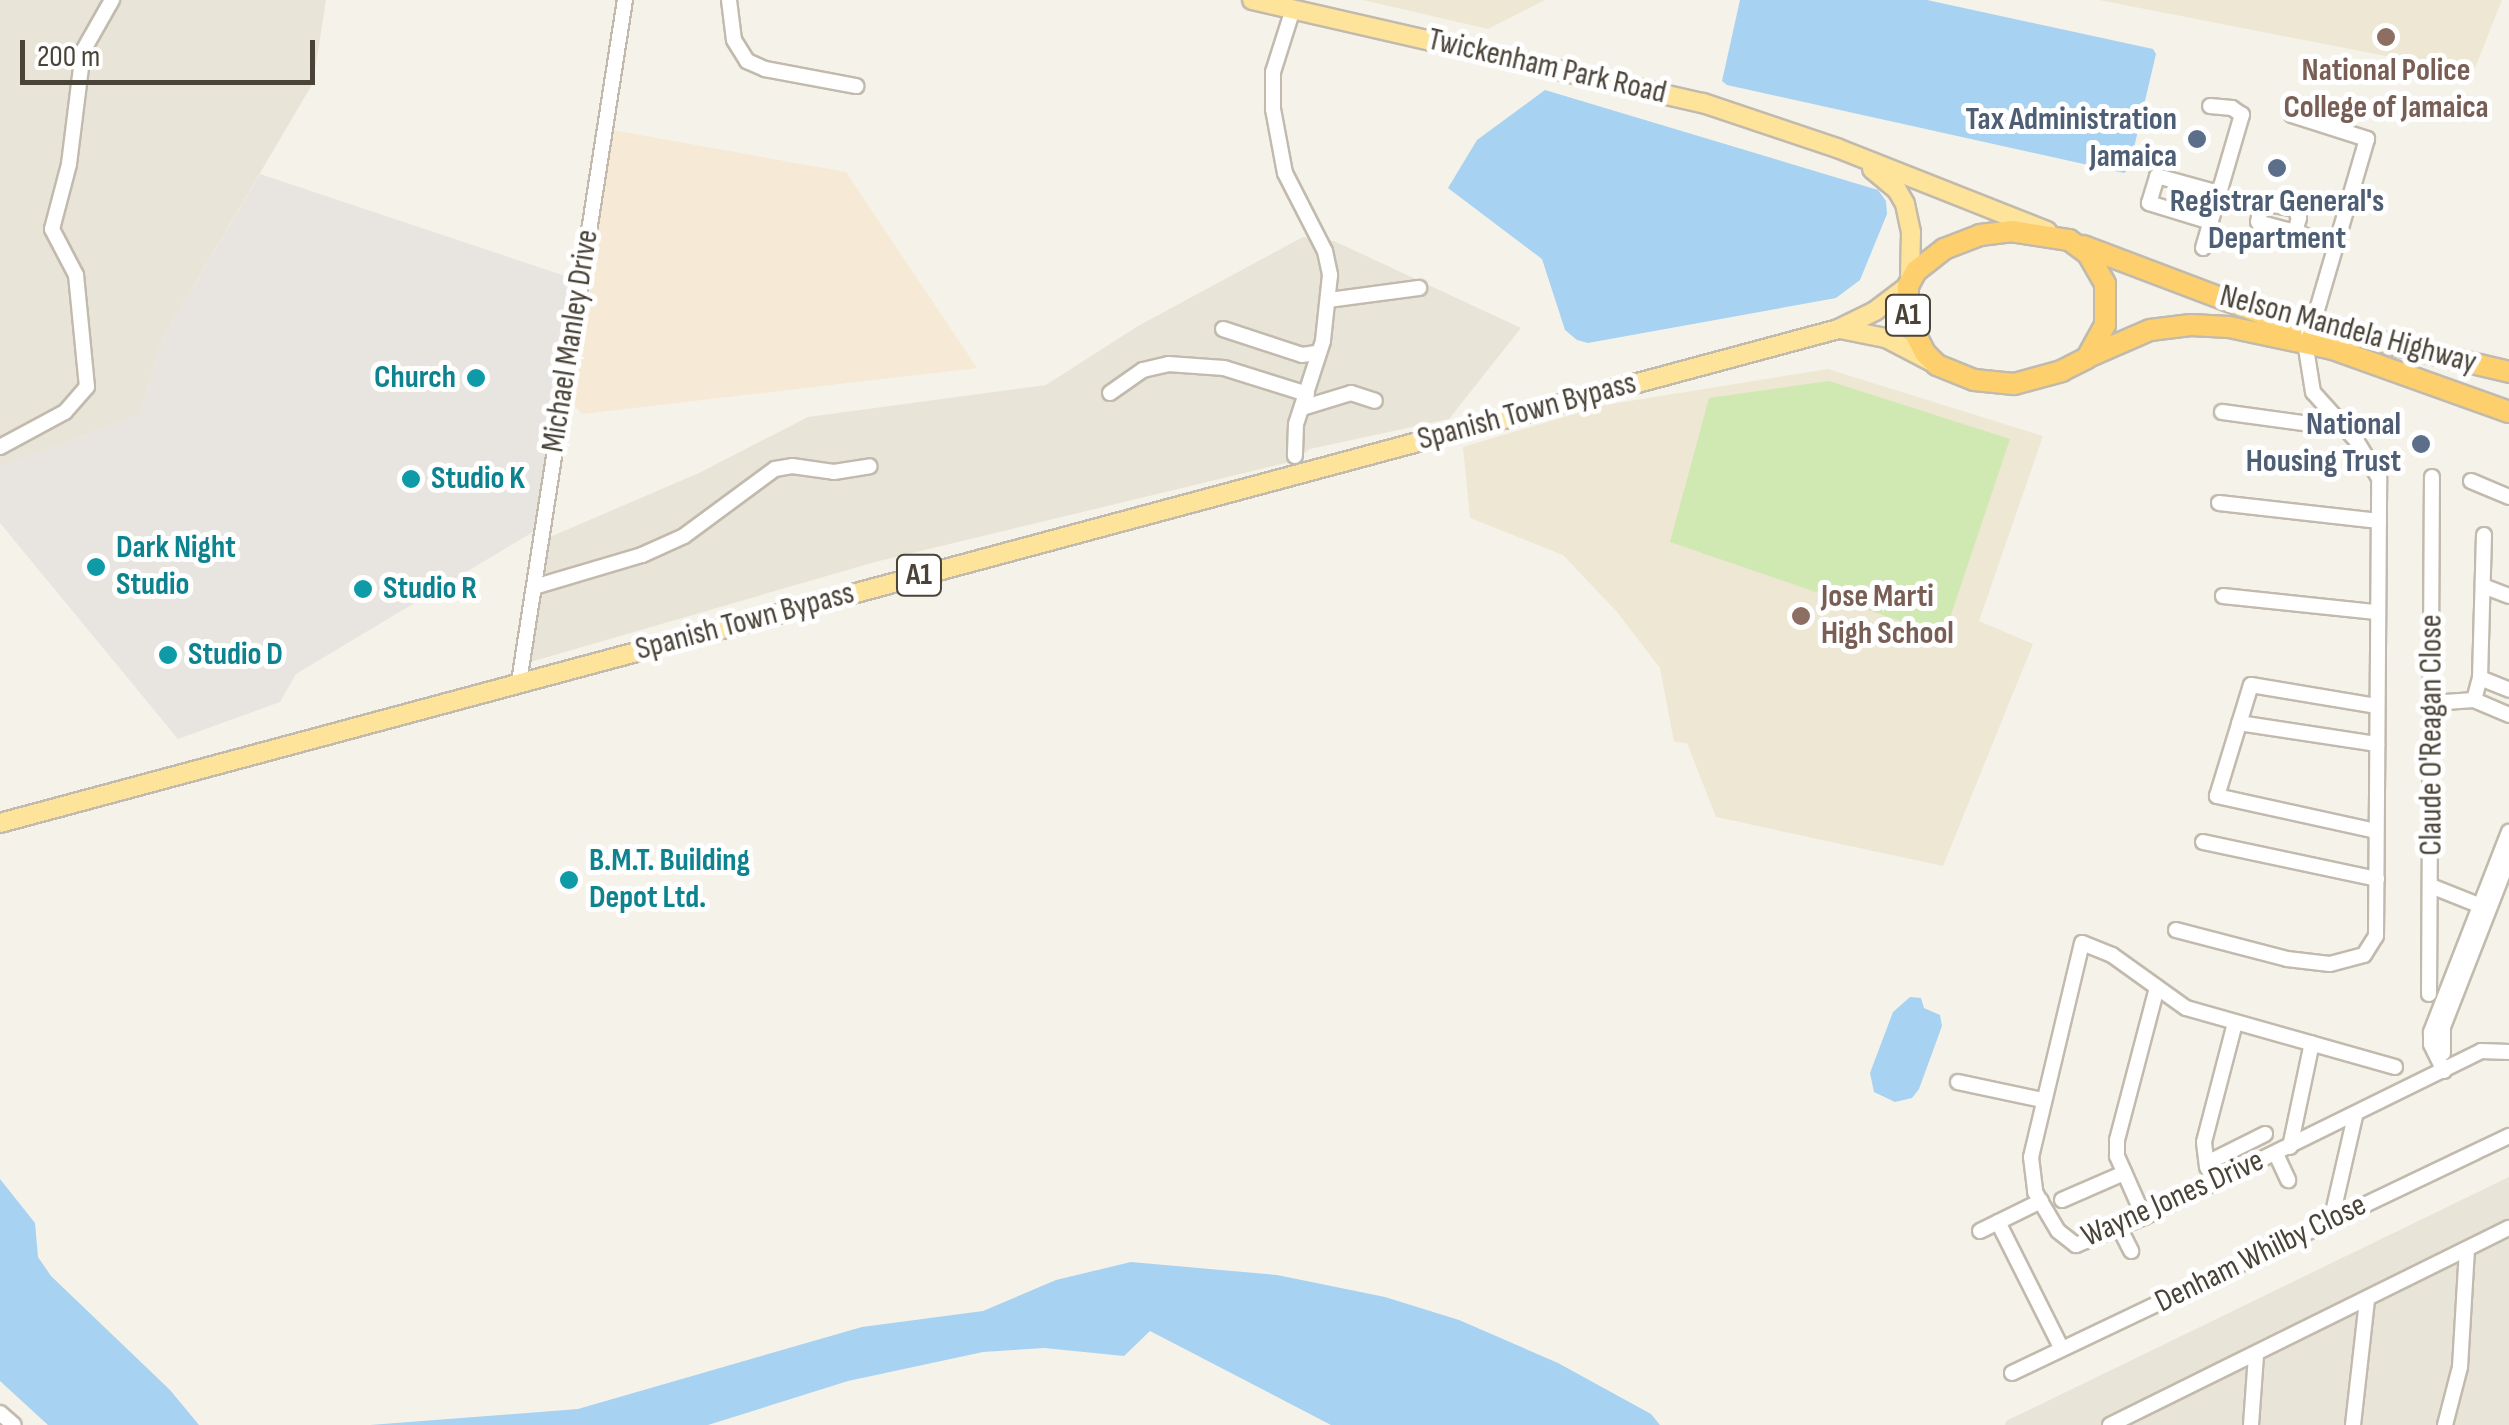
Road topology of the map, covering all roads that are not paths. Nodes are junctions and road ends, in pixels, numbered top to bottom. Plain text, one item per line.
1 (112, 0) edge
2 (625, 0) edge
3 (729, 0) edge
4 (1252, 0) edge
5 (1294, 9) junction
6 (856, 86) dead end
7 (2210, 106) dead end
8 (2292, 115) dead end
9 (1837, 148) junction
10 (2220, 193) junction
11 (2211, 222) junction
12 (2295, 232) dead end
13 (2073, 242) junction
14 (2335, 246) junction
15 (2204, 248) dead end
16 (1909, 283) junction
17 (1419, 288) dead end
18 (1329, 300) junction
19 (1223, 329) dead end
20 (1838, 329) junction
21 (2308, 335) junction
22 (1316, 353) junction
23 (2087, 358) junction
24 (1937, 365) junction
25 (2509, 372) edge
26 (1110, 393) dead end
27 (2476, 399) junction
28 (1304, 401) junction
29 (1375, 401) dead end
30 (2222, 412) dead end
31 (2509, 412) edge
32 (2509, 420) edge
33 (2346, 429) junction
34 (0, 447) edge
35 (1295, 456) dead end
36 (870, 466) dead end
37 (2432, 477) dead end
38 (2471, 481) dead end
39 (2509, 497) edge
40 (2219, 504) dead end
41 (2379, 521) junction
42 (2484, 535) dead end
43 (2483, 586) junction
44 (534, 587) junction
45 (2223, 596) dead end
46 (2509, 596) edge
47 (2376, 612) junction
48 (2480, 678) junction
49 (519, 682) junction
50 (2509, 690) edge
51 (2474, 700) junction
52 (2431, 703) junction
53 (2376, 706) junction
54 (2509, 715) edge
55 (2239, 723) junction
56 (2377, 744) junction
57 (0, 824) edge
58 (2376, 832) junction
59 (2509, 832) edge
60 (2203, 842) dead end
61 (2509, 858) edge
62 (2377, 880) junction
63 (2431, 886) junction
64 (2485, 907) junction
65 (2176, 930) dead end
66 (2157, 987) junction
67 (2430, 994) dead end
68 (2236, 1023) junction
69 (2312, 1043) junction
70 (2509, 1052) edge
71 (2395, 1067) dead end
72 (2447, 1070) junction
73 (1958, 1082) dead end
74 (2043, 1100) junction
75 (2355, 1116) junction
76 (2265, 1134) dead end
77 (2509, 1136) edge
78 (2283, 1150) junction
79 (2207, 1163) junction
80 (2124, 1173) junction
81 (2288, 1180) dead end
82 (2216, 1182) junction
83 (2062, 1200) dead end
84 (2040, 1201) junction
85 (2144, 1217) junction
86 (2331, 1221) junction
87 (1998, 1222) junction
88 (2119, 1227) junction
89 (2509, 1228) edge
90 (1980, 1231) dead end
91 (2467, 1249) junction
92 (2130, 1251) dead end
93 (2367, 1301) junction
94 (2062, 1349) junction
95 (2256, 1355) junction
96 (2012, 1373) dead end
97 (0, 1413) edge
98 (2129, 1420) edge
99 (14, 1425) edge
100 (2110, 1425) edge
101 (2251, 1425) edge
102 (2352, 1425) edge
103 (2444, 1425) edge

1 - 34 street
2 - 44 street, Michael Manley Drive
3 - 6 street
4 - 5 main road, Twickenham Park Road
5 - 9 main road, Twickenham Park Road
5 - 18 street
7 - 10 street
8 - 14 street
9 - 13 main road
9 - 16 main road
10 - 11 street
10 - 11 street
11 - 15 street
12 - 14 street
13 - 16 highway, A1
13 - 21 highway, Nelson Mandela Highway / A1
13 - 23 highway
14 - 21 street
16 - 20 main road, Spanish Town Bypass / A1
16 - 24 highway, A1
17 - 18 street
18 - 22 street
19 - 22 street
20 - 24 main road, Spanish Town Bypass / A1
20 - 49 main road, Spanish Town Bypass / A1
21 - 23 highway, Nelson Mandela Highway / A1
21 - 25 highway, Nelson Mandela Highway / A1
21 - 27 highway, Nelson Mandela Highway / A1
21 - 33 street
22 - 28 street
23 - 24 highway, A1
26 - 28 street
27 - 31 highway, Nelson Mandela Highway / A1
27 - 32 street
28 - 29 street
28 - 35 street
30 - 33 street
33 - 41 street
36 - 44 street
37 - 52 street, Claude O'Reagan Close
38 - 39 street
40 - 41 street
41 - 47 street
42 - 43 street
43 - 46 street
43 - 48 street
44 - 49 street, Michael Manley Drive
45 - 47 street
47 - 53 street
48 - 50 street
48 - 51 street
49 - 57 main road, Spanish Town Bypass / A1
51 - 52 street
51 - 54 street
52 - 63 street, Claude O'Reagan Close
53 - 55 street
53 - 56 street
55 - 56 street
55 - 58 street
56 - 58 street
58 - 62 street
59 - 64 street
60 - 62 street
61 - 64 street
62 - 65 street
63 - 64 street
63 - 67 street, Claude O'Reagan Close
64 - 72 street
66 - 68 street
66 - 74 street, Wayne Jones Drive
66 - 80 street
68 - 69 street
68 - 79 street
69 - 71 street
69 - 78 street
70 - 72 street, Wayne Jones Drive
72 - 75 street, Wayne Jones Drive
73 - 74 street
74 - 84 street, Wayne Jones Drive
75 - 78 street, Wayne Jones Drive
75 - 86 street
76 - 79 street
77 - 86 street, Denham Whilby Close
78 - 81 street
78 - 82 street, Wayne Jones Drive
79 - 82 street
80 - 83 street
80 - 85 street
82 - 85 street, Wayne Jones Drive
84 - 87 street
84 - 88 street, Wayne Jones Drive
85 - 88 street, Wayne Jones Drive
86 - 94 street, Denham Whilby Close
87 - 90 street
87 - 94 street
88 - 92 street
89 - 91 street
91 - 93 street
91 - 103 street
93 - 95 street
93 - 102 street
94 - 96 street, Denham Whilby Close
95 - 98 street
95 - 101 street
97 - 99 street
98 - 100 street

